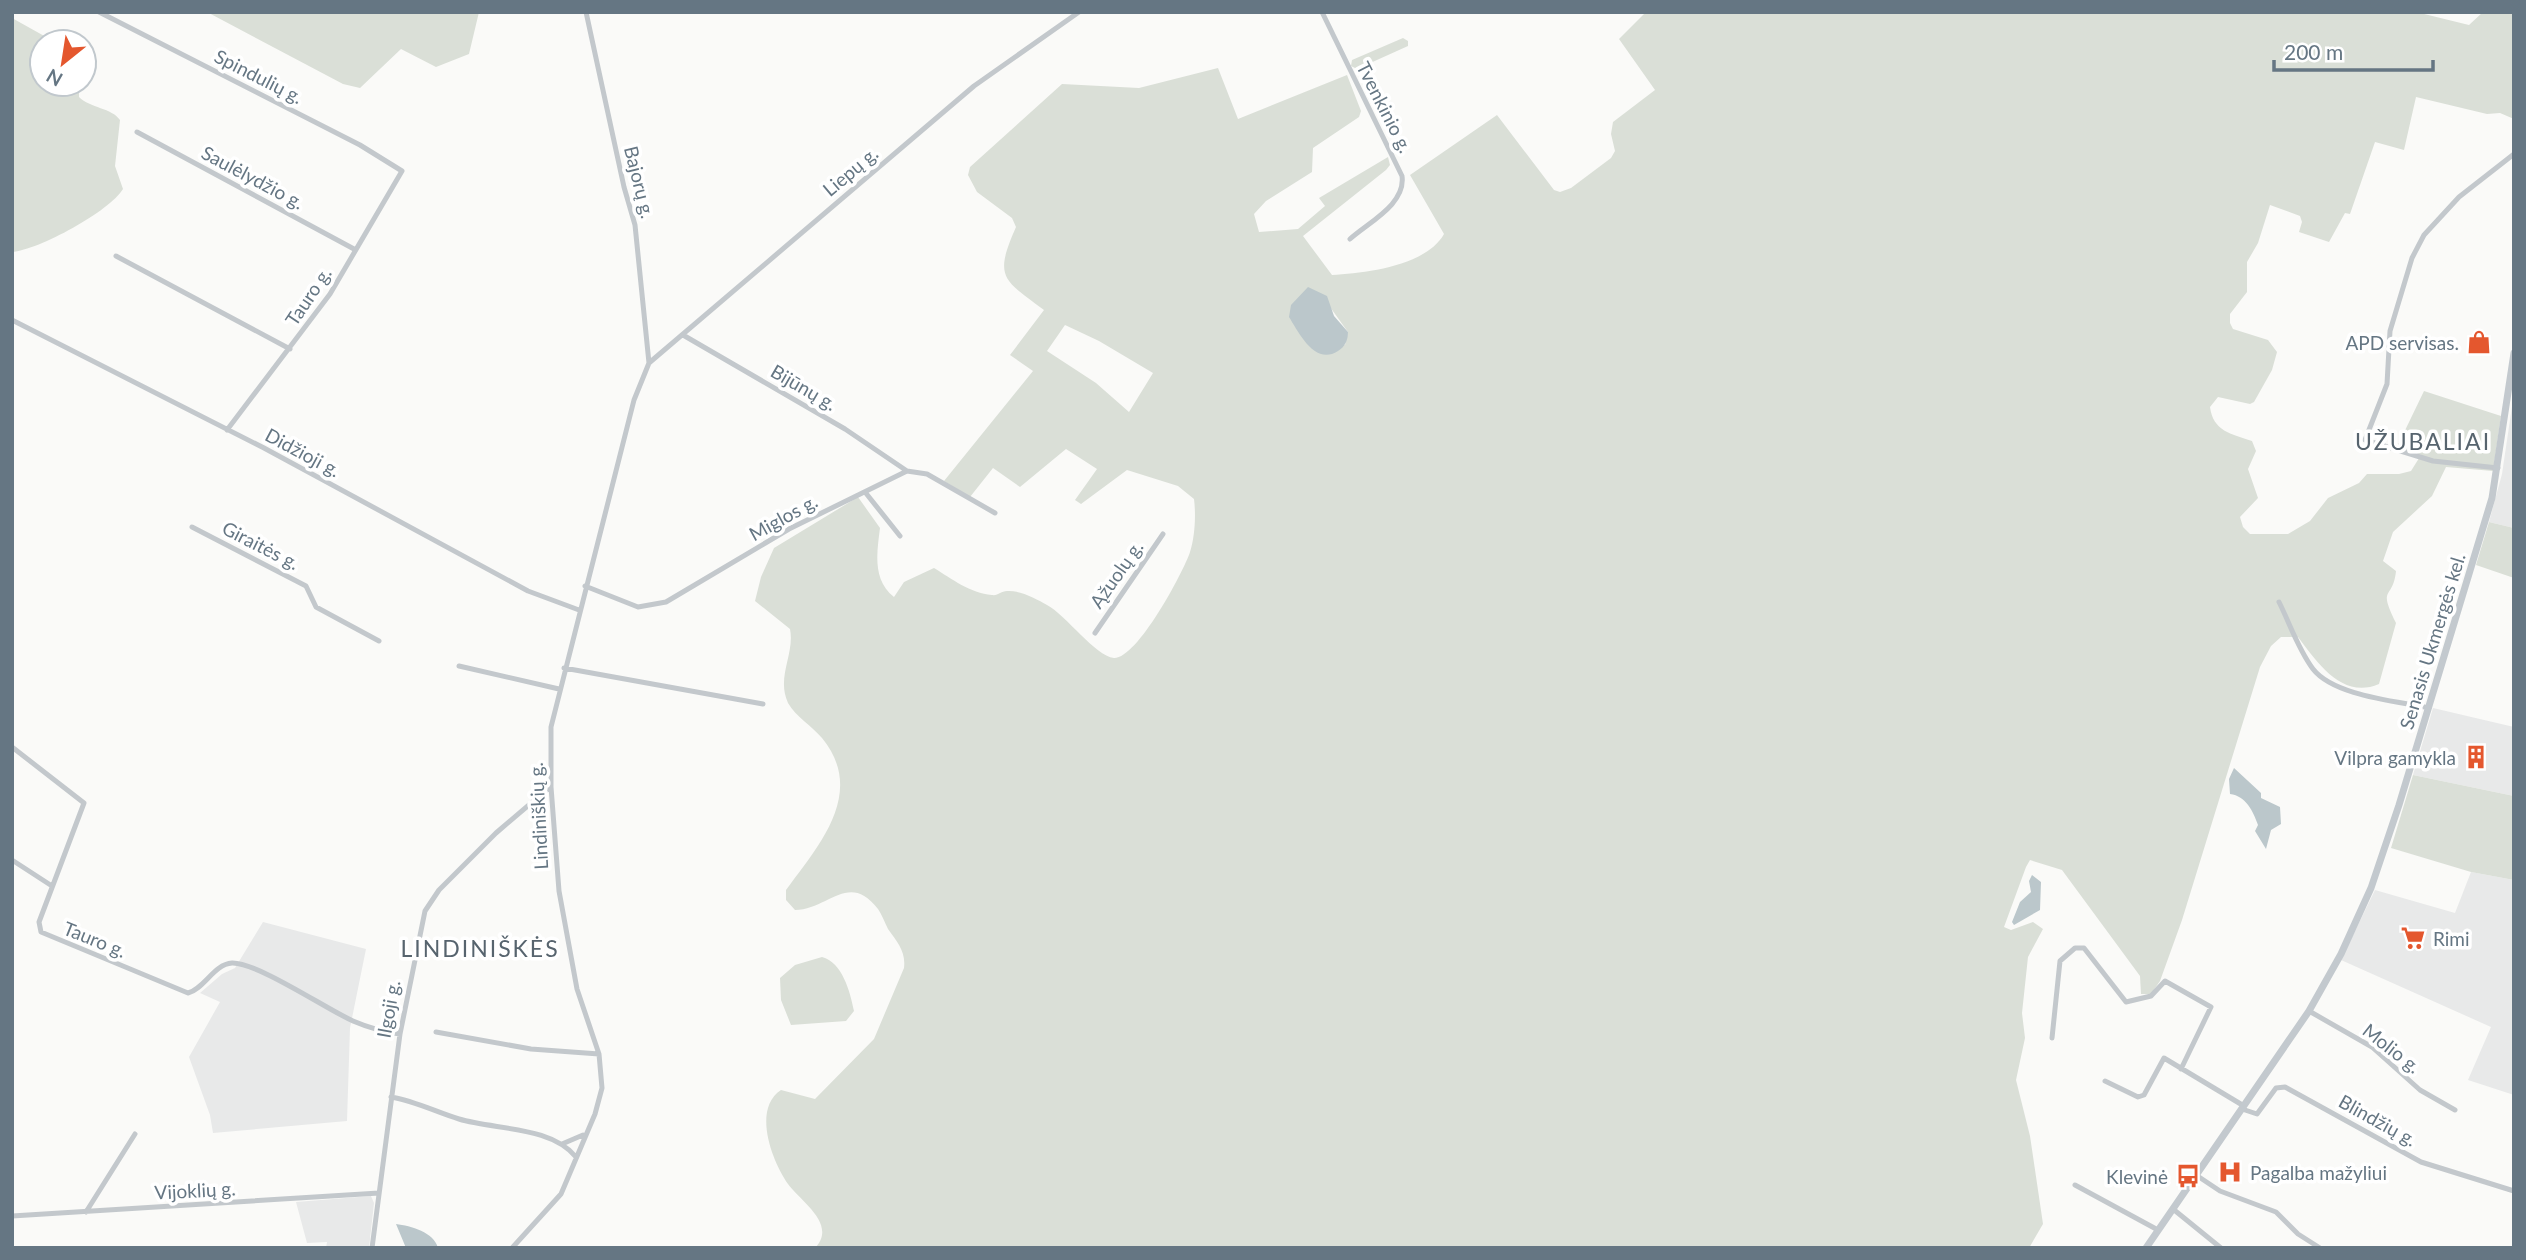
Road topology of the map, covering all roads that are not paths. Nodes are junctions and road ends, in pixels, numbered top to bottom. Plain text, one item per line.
1 (99, 12) edge
2 (586, 12) edge
3 (1079, 12) edge
4 (1322, 12) edge
5 (137, 132) dead end
6 (2514, 154) edge
7 (402, 171) joint
8 (1350, 239) dead end
9 (354, 249) junction
10 (116, 256) dead end
11 (12, 320) edge
12 (683, 335) junction
13 (290, 349) junction
14 (2514, 353) edge
15 (649, 363) junction
16 (228, 430) junction
17 (2498, 468) junction
18 (907, 471) junction
19 (865, 492) junction
20 (995, 513) dead end
21 (192, 527) dead end
22 (1163, 534) dead end
23 (900, 536) dead end
24 (585, 586) junction
25 (2279, 602) dead end
26 (579, 610) junction
27 (1095, 633) dead end
28 (379, 641) dead end
29 (459, 666) dead end
30 (564, 668) junction
31 (559, 689) junction
32 (763, 704) dead end
33 (2429, 708) junction
34 (12, 747) edge
35 (551, 787) junction
36 (12, 860) edge
37 (52, 886) junction
38 (2309, 1011) junction
39 (436, 1032) dead end
40 (400, 1034) junction
41 (2052, 1038) dead end
42 (599, 1054) junction
43 (2181, 1069) junction
44 (2105, 1081) dead end
45 (391, 1097) junction
46 (2243, 1107) junction
47 (2455, 1110) dead end
48 (585, 1133) junction
49 (135, 1134) dead end
50 (562, 1144) junction
51 (576, 1157) junction
52 (2196, 1175) junction
53 (2075, 1185) dead end
54 (2514, 1191) edge
55 (379, 1193) junction
56 (2173, 1209) junction
57 (86, 1212) junction
58 (12, 1216) edge
59 (2158, 1230) junction
60 (2218, 1247) edge
61 (372, 1248) edge
62 (512, 1248) edge
63 (2146, 1248) edge
64 (2320, 1248) edge

1 - 7 street, Spindulių g.
2 - 15 street, Bajorų g.
3 - 12 street, Liepų g.
4 - 8 street, Tvenkinio g.
5 - 9 street, Saulėlydžio g.
6 - 17 street
7 - 9 street, Tauro g.
9 - 13 street, Tauro g.
10 - 13 street
11 - 16 street, Didžioji g.
12 - 15 street, Liepų g.
12 - 18 street, Bijūnų g.
13 - 16 street, Tauro g.
14 - 17 main road, Senasis Ukmergės kel.
15 - 24 street, Lindiniškių g.
16 - 26 street, Didžioji g.
17 - 33 main road, Senasis Ukmergės kel.
18 - 19 street, Miglos g.
18 - 20 street
19 - 23 street
19 - 24 street, Miglos g.
21 - 28 street, Giraitės g.
22 - 27 street, Ąžuolų g.
24 - 26 street, Lindiniškių g.
25 - 33 street
26 - 30 street, Lindiniškių g.
29 - 31 street
30 - 31 street, Lindiniškių g.
30 - 32 street
31 - 35 street, Lindiniškių g.
33 - 38 main road, Senasis Ukmergės kel.
34 - 37 street, Tauro g.
35 - 40 street, Ilgoji g.
35 - 42 street, Lindiniškių g.
36 - 37 street
37 - 40 street, Tauro g.
38 - 46 main road, Senasis Ukmergės kel.
38 - 47 street, Molio g.
39 - 42 street
40 - 45 street, Ilgoji g.
41 - 43 street
42 - 48 street, Lindiniškių g.
43 - 44 street
43 - 46 street
45 - 50 street
45 - 55 street, Ilgoji g.
46 - 52 main road, Senasis Ukmergės kel.
46 - 54 street, Blindžių g.
48 - 50 street
48 - 51 street, Lindiniškių g.
49 - 57 street
50 - 51 street
51 - 62 street, Lindiniškių g.
52 - 56 main road, Senasis Ukmergės kel.
52 - 64 street
53 - 59 street
55 - 57 street, Vijoklių g.
55 - 61 street, Ilgoji g.
56 - 59 main road, Senasis Ukmergės kel.
56 - 60 street
57 - 58 street, Vijoklių g.
59 - 63 main road, Senasis Ukmergės kel.

